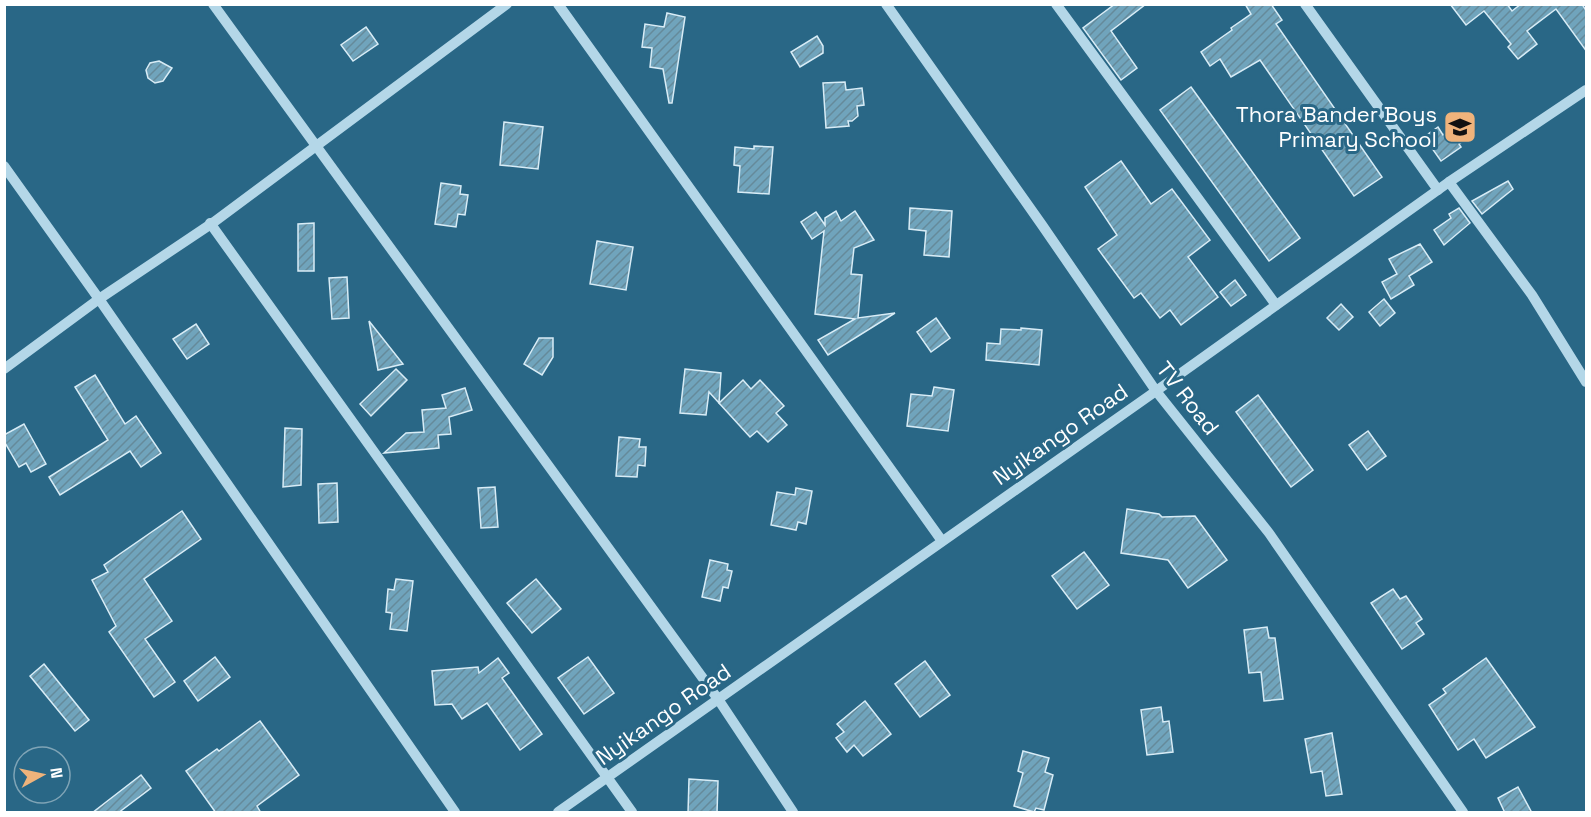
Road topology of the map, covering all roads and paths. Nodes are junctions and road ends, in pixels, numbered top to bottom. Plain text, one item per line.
1 (213, 4) edge
2 (507, 4) edge
3 (558, 4) edge
4 (886, 4) edge
5 (1056, 4) edge
6 (1305, 4) edge
7 (1587, 90) edge
8 (315, 147) junction
9 (4, 166) edge
10 (1449, 182) junction
11 (1438, 190) junction
12 (210, 223) junction
13 (99, 299) junction
14 (1276, 305) junction
15 (4, 369) edge
16 (1587, 382) edge
17 (1156, 391) junction
18 (942, 541) junction
19 (718, 699) junction
20 (608, 778) junction
21 (455, 813) edge
22 (558, 813) edge
23 (632, 813) edge
24 (792, 813) edge
25 (1463, 813) edge

1 - 8 street
2 - 8 street
3 - 18 street
4 - 17 street, TV Road
5 - 14 street
6 - 11 street
7 - 10 street, Nyikango Road
8 - 12 street
8 - 19 street
9 - 13 street
10 - 11 street, Nyikango Road
10 - 16 street
11 - 14 street, Nyikango Road
12 - 13 street
12 - 20 street
13 - 15 street
13 - 21 street
14 - 17 street, Nyikango Road
17 - 18 street, Nyikango Road
17 - 25 street, TV Road
18 - 19 street, Nyikango Road
19 - 20 street, Nyikango Road
19 - 24 street
20 - 22 street, Nyikango Road
20 - 23 street

